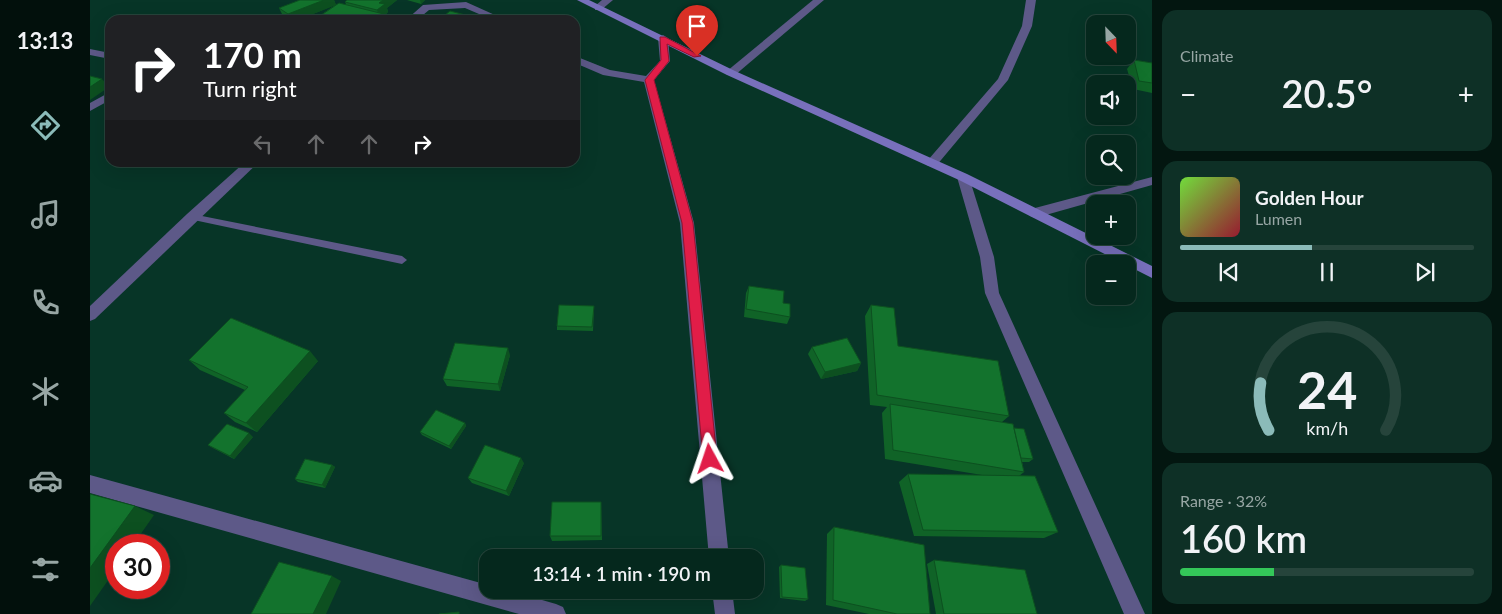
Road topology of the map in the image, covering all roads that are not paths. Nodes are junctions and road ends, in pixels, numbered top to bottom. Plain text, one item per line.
1 (582, 0) edge
2 (608, 0) edge
3 (820, 0) edge
4 (1031, 0) edge
5 (598, 8) junction
6 (417, 15) edge
7 (490, 15) edge
8 (663, 38) junction
9 (90, 52) edge
10 (105, 55) edge
11 (580, 61) edge
12 (731, 73) junction
13 (649, 80) junction
14 (105, 99) edge
15 (90, 108) edge
16 (932, 163) junction
17 (247, 167) edge
18 (963, 177) junction
19 (1152, 181) edge
20 (1035, 214) junction
21 (192, 217) junction
22 (402, 260) dead end
23 (1152, 272) edge
24 (90, 315) edge
25 (90, 484) edge
26 (718, 549) edge
27 (723, 599) edge
28 (556, 614) edge
29 (725, 614) edge
30 (1135, 614) edge

1 - 5 street
2 - 5 street
3 - 12 street
4 - 16 street
5 - 8 street
6 - 7 street
8 - 12 street
8 - 13 street
9 - 10 street
11 - 13 street
12 - 16 street
13 - 26 street
14 - 15 street
16 - 18 street
17 - 21 street
18 - 20 street
18 - 30 street
19 - 20 street
20 - 23 street
21 - 22 lane
21 - 24 street
25 - 28 street
27 - 29 street

